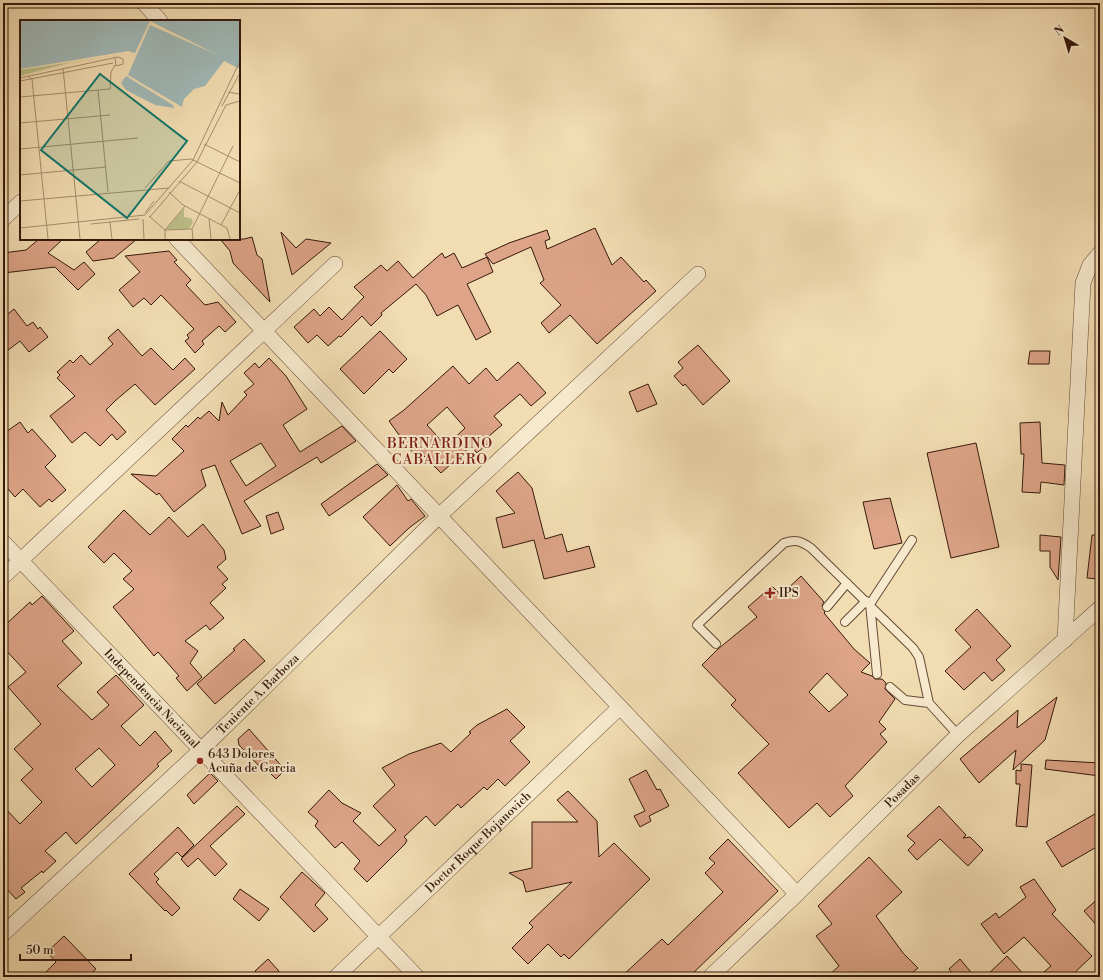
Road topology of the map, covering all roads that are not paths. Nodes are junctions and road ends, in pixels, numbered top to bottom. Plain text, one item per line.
1 (144, 3) edge
2 (159, 20) edge
3 (20, 203) edge
4 (3, 219) edge
5 (178, 240) edge
6 (1100, 253) edge
7 (335, 264) dead end
8 (698, 274) dead end
9 (264, 331) junction
10 (439, 516) junction
11 (912, 540) dead end
12 (3, 542) edge
13 (21, 560) junction
14 (3, 577) edge
15 (847, 583) junction
16 (868, 602) junction
17 (827, 607) dead end
18 (1100, 608) edge
19 (845, 622) dead end
20 (1065, 640) junction
21 (716, 644) dead end
22 (877, 674) dead end
23 (890, 687) dead end
24 (929, 703) junction
25 (620, 707) junction
26 (958, 735) junction
27 (201, 750) junction
28 (797, 894) junction
29 (3, 934) edge
30 (379, 937) junction
31 (336, 977) edge
32 (417, 977) edge
33 (710, 977) edge

1 - 2 street
3 - 4 street
5 - 9 street
6 - 20 street
7 - 9 street
8 - 10 street, Teniente A. Barboza
9 - 10 street
9 - 13 street
10 - 25 street
10 - 27 street, Teniente A. Barboza
11 - 16 lane
12 - 13 street, Independencia Nacional
13 - 14 street
13 - 27 street, Independencia Nacional
15 - 16 lane
15 - 17 lane
15 - 21 lane
16 - 19 lane
16 - 22 lane
16 - 24 lane
18 - 20 street, Posadas
20 - 26 street, Posadas
23 - 24 lane
24 - 26 lane
25 - 28 street
25 - 30 street, Doctor Roque Bojanovich
26 - 28 street, Posadas
27 - 29 street, Teniente A. Barboza
27 - 30 street, Independencia Nacional
28 - 33 street, Posadas
30 - 31 street, Doctor Roque Bojanovich
30 - 32 street, Independencia Nacional

